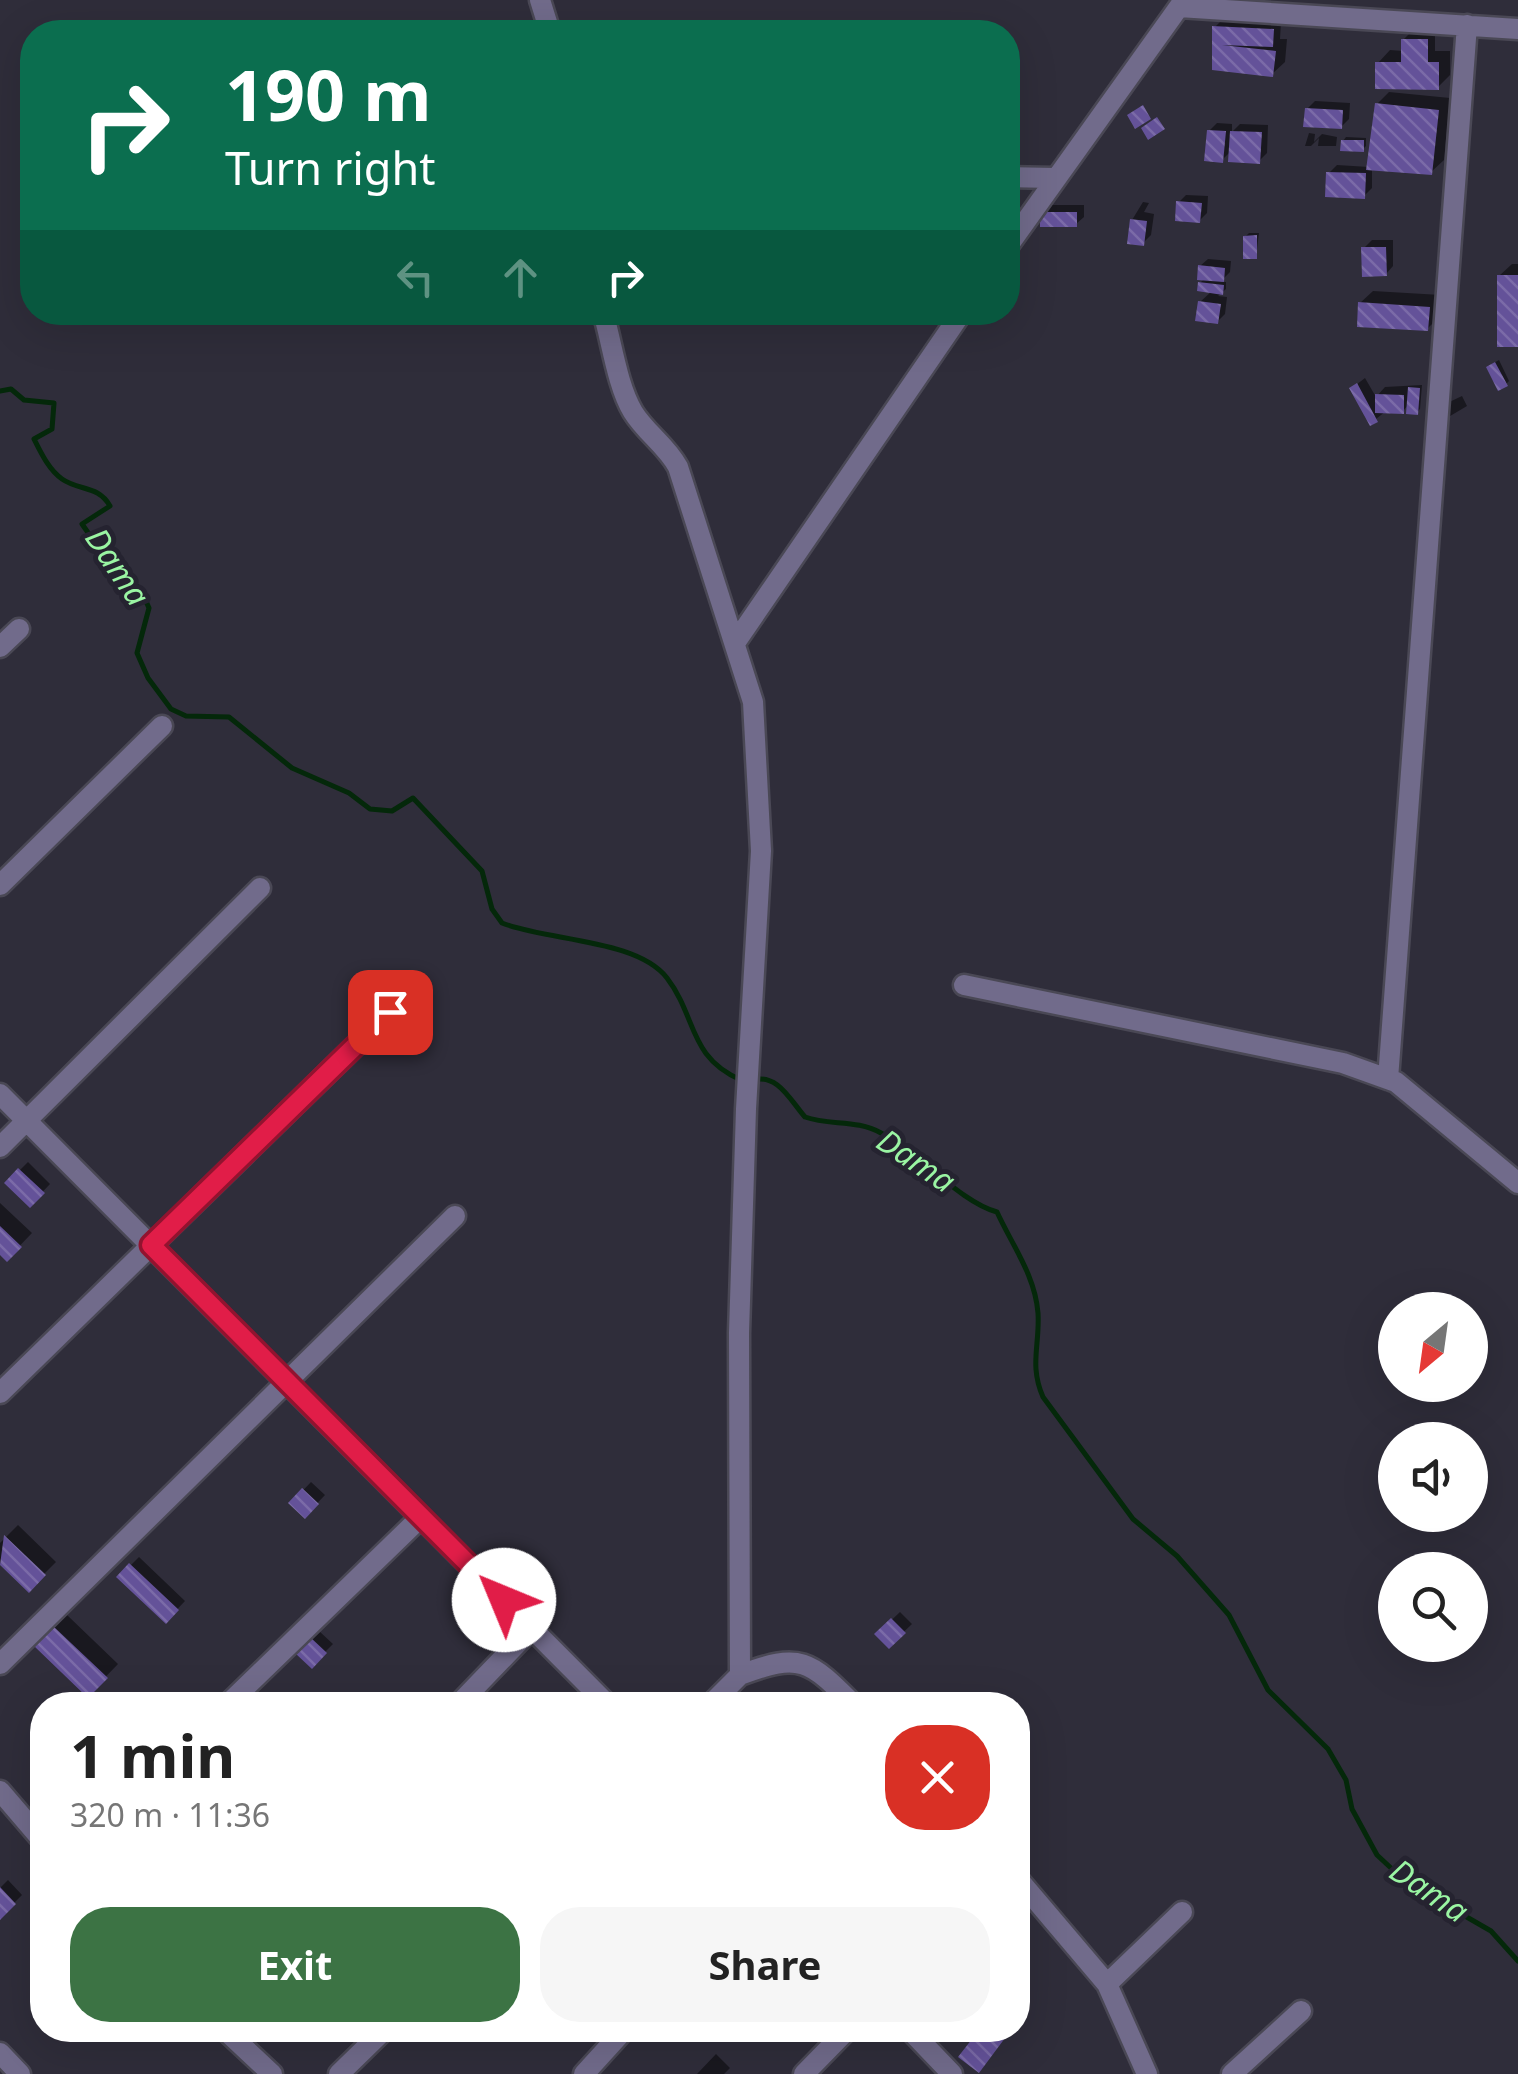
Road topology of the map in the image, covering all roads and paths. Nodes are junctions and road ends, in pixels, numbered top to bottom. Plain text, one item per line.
1 (1182, 4) edge
2 (1467, 25) junction
3 (1518, 28) edge
4 (1020, 178) edge
5 (1054, 178) junction
6 (1020, 228) edge
7 (607, 325) edge
8 (953, 325) edge
9 (19, 629) dead end
10 (735, 643) junction
11 (0, 647) edge
12 (162, 726) dead end
13 (0, 885) edge
14 (260, 888) dead end
15 (964, 986) dead end
16 (390, 1012) dead end
17 (1388, 1079) junction
18 (0, 1094) edge
19 (26, 1121) junction
20 (0, 1147) edge
21 (1518, 1183) edge
22 (455, 1216) dead end
23 (151, 1245) junction
24 (288, 1384) junction
25 (0, 1392) edge
26 (421, 1517) junction
27 (532, 1628) junction
28 (0, 1664) edge
29 (740, 1674) junction
30 (240, 1692) edge
31 (470, 1692) edge
32 (595, 1692) edge
33 (723, 1692) edge
34 (841, 1692) edge
35 (0, 1792) edge
36 (30, 1826) edge
37 (1030, 1893) edge
38 (1182, 1912) dead end
39 (1107, 1984) junction
40 (1301, 2012) dead end
41 (238, 2042) edge
42 (372, 2042) edge
43 (613, 2042) edge
44 (835, 2042) edge
45 (921, 2042) edge
46 (0, 2053) edge
47 (20, 2074) edge
48 (272, 2074) edge
49 (339, 2074) edge
50 (584, 2074) edge
51 (804, 2074) edge
52 (952, 2074) edge
53 (1147, 2074) edge
54 (1232, 2074) edge

1 - 2 street
1 - 5 street
2 - 3 street
2 - 17 street
4 - 5 street
5 - 6 street
7 - 10 street
8 - 10 street
9 - 11 street
10 - 29 street
12 - 13 street
14 - 19 street
15 - 17 street
16 - 23 street
17 - 21 street
18 - 19 street
19 - 20 street
19 - 23 street
22 - 24 street
23 - 24 street
23 - 25 street
24 - 26 street
24 - 28 street
26 - 27 street
26 - 30 street
27 - 31 street
27 - 32 street
29 - 33 street
29 - 34 street
35 - 36 street
37 - 39 street
38 - 39 street
39 - 53 street
40 - 54 street
41 - 48 street
42 - 49 street
43 - 50 street
44 - 51 street
45 - 52 street
46 - 47 street

